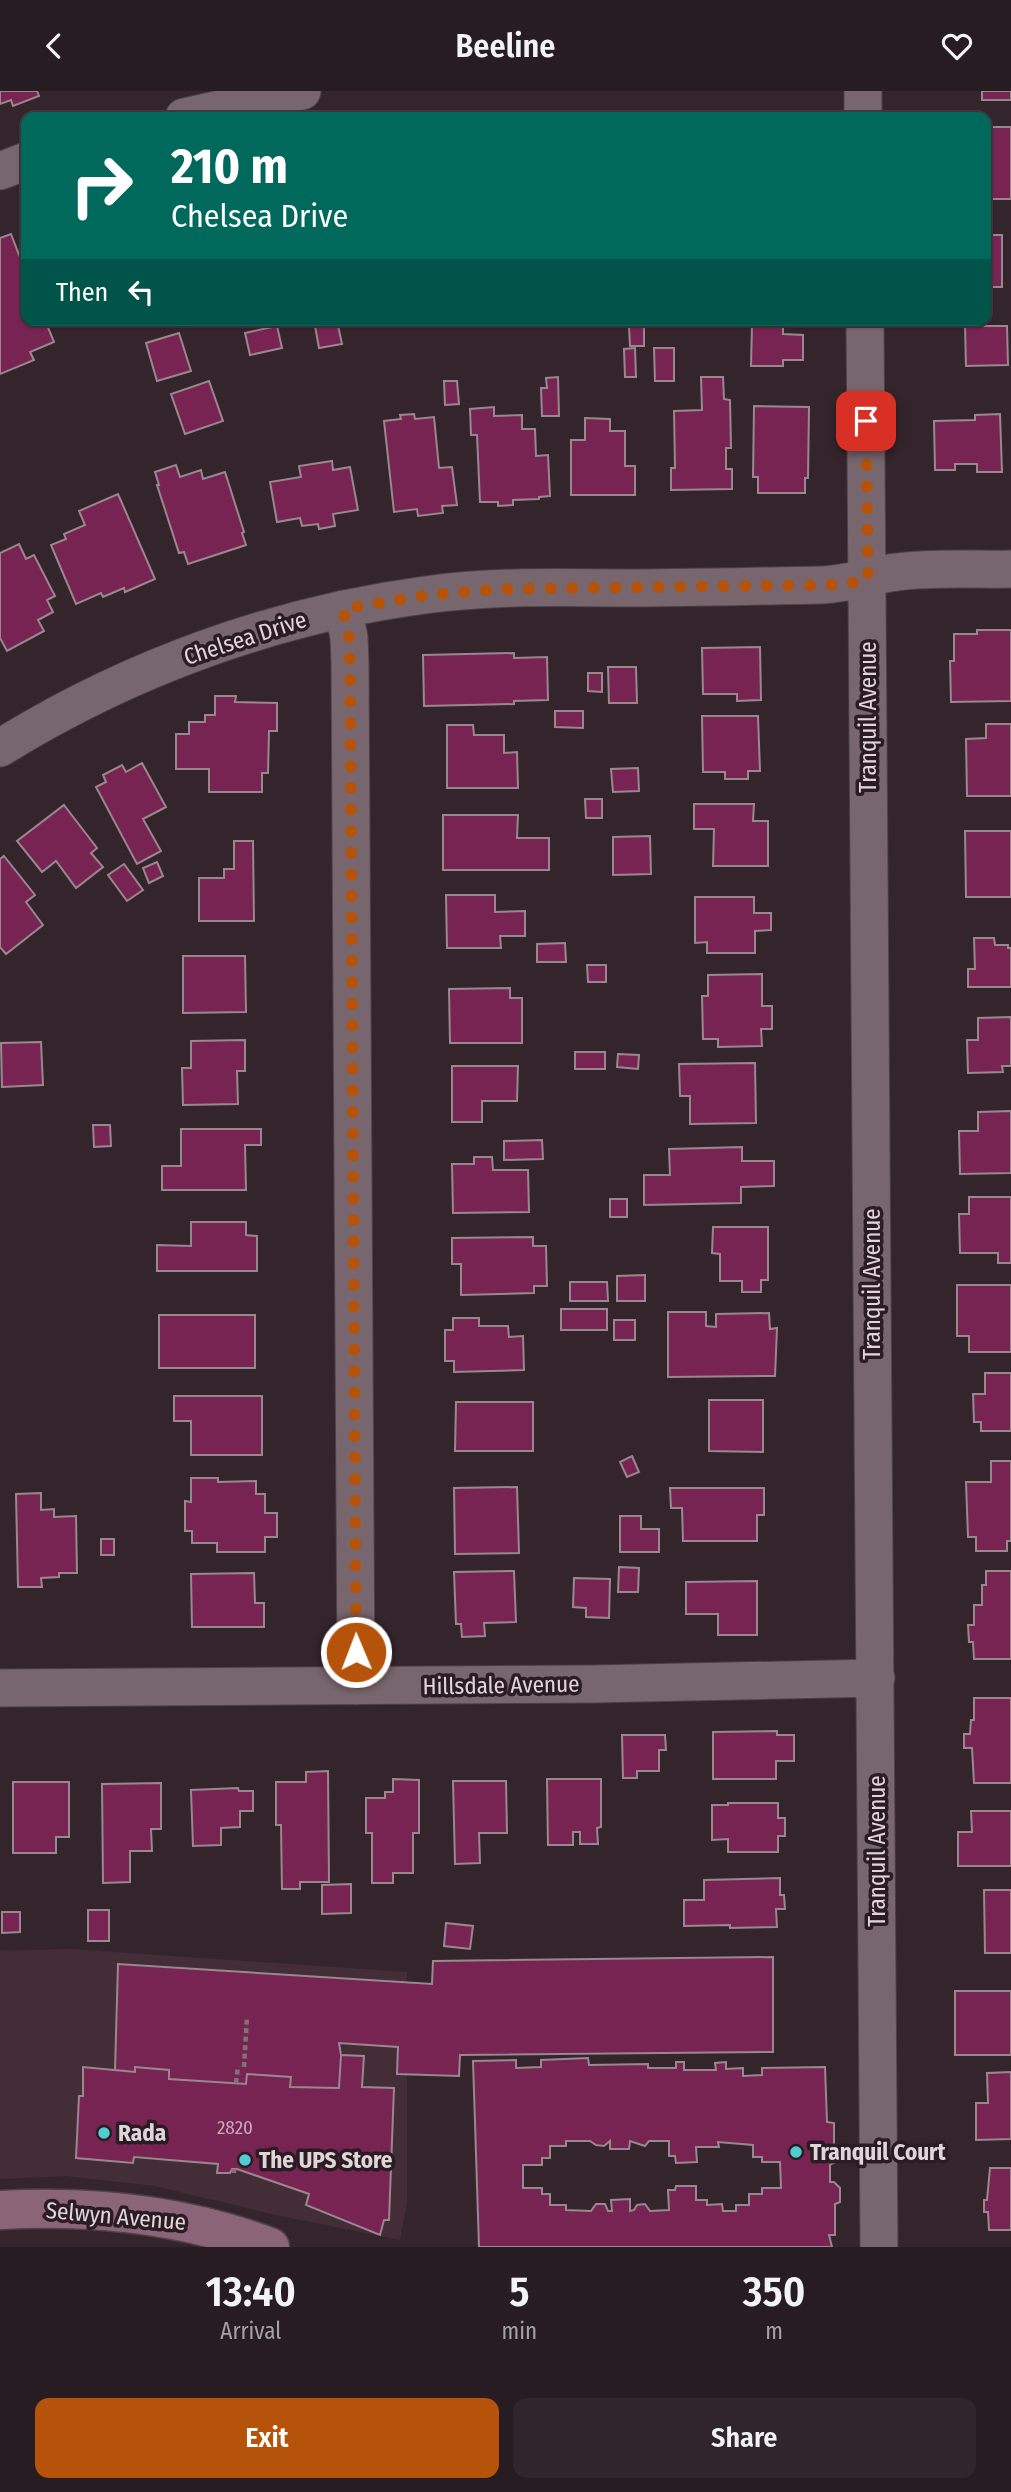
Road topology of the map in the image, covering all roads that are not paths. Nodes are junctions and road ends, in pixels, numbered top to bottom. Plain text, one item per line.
1 (302, 91) edge
2 (863, 91) edge
3 (207, 112) edge
4 (863, 112) edge
5 (21, 163) edge
6 (0, 171) edge
7 (865, 326) edge
8 (1011, 569) edge
9 (868, 579) junction
10 (343, 609) junction
11 (0, 748) edge
12 (876, 1678) junction
13 (356, 1686) junction
14 (0, 1688) edge
15 (0, 2210) edge
16 (270, 2247) edge
17 (879, 2247) edge

1 - 3 street
2 - 4 street
5 - 6 street
7 - 9 street, Tranquil Avenue
8 - 9 street, Chelsea Drive
9 - 10 street, Chelsea Drive
9 - 12 street, Tranquil Avenue
10 - 11 street, Chelsea Drive
10 - 13 street
12 - 13 street, Hillsdale Avenue
12 - 17 street, Tranquil Avenue
13 - 14 street, Hillsdale Avenue
15 - 16 street, Selwyn Avenue

